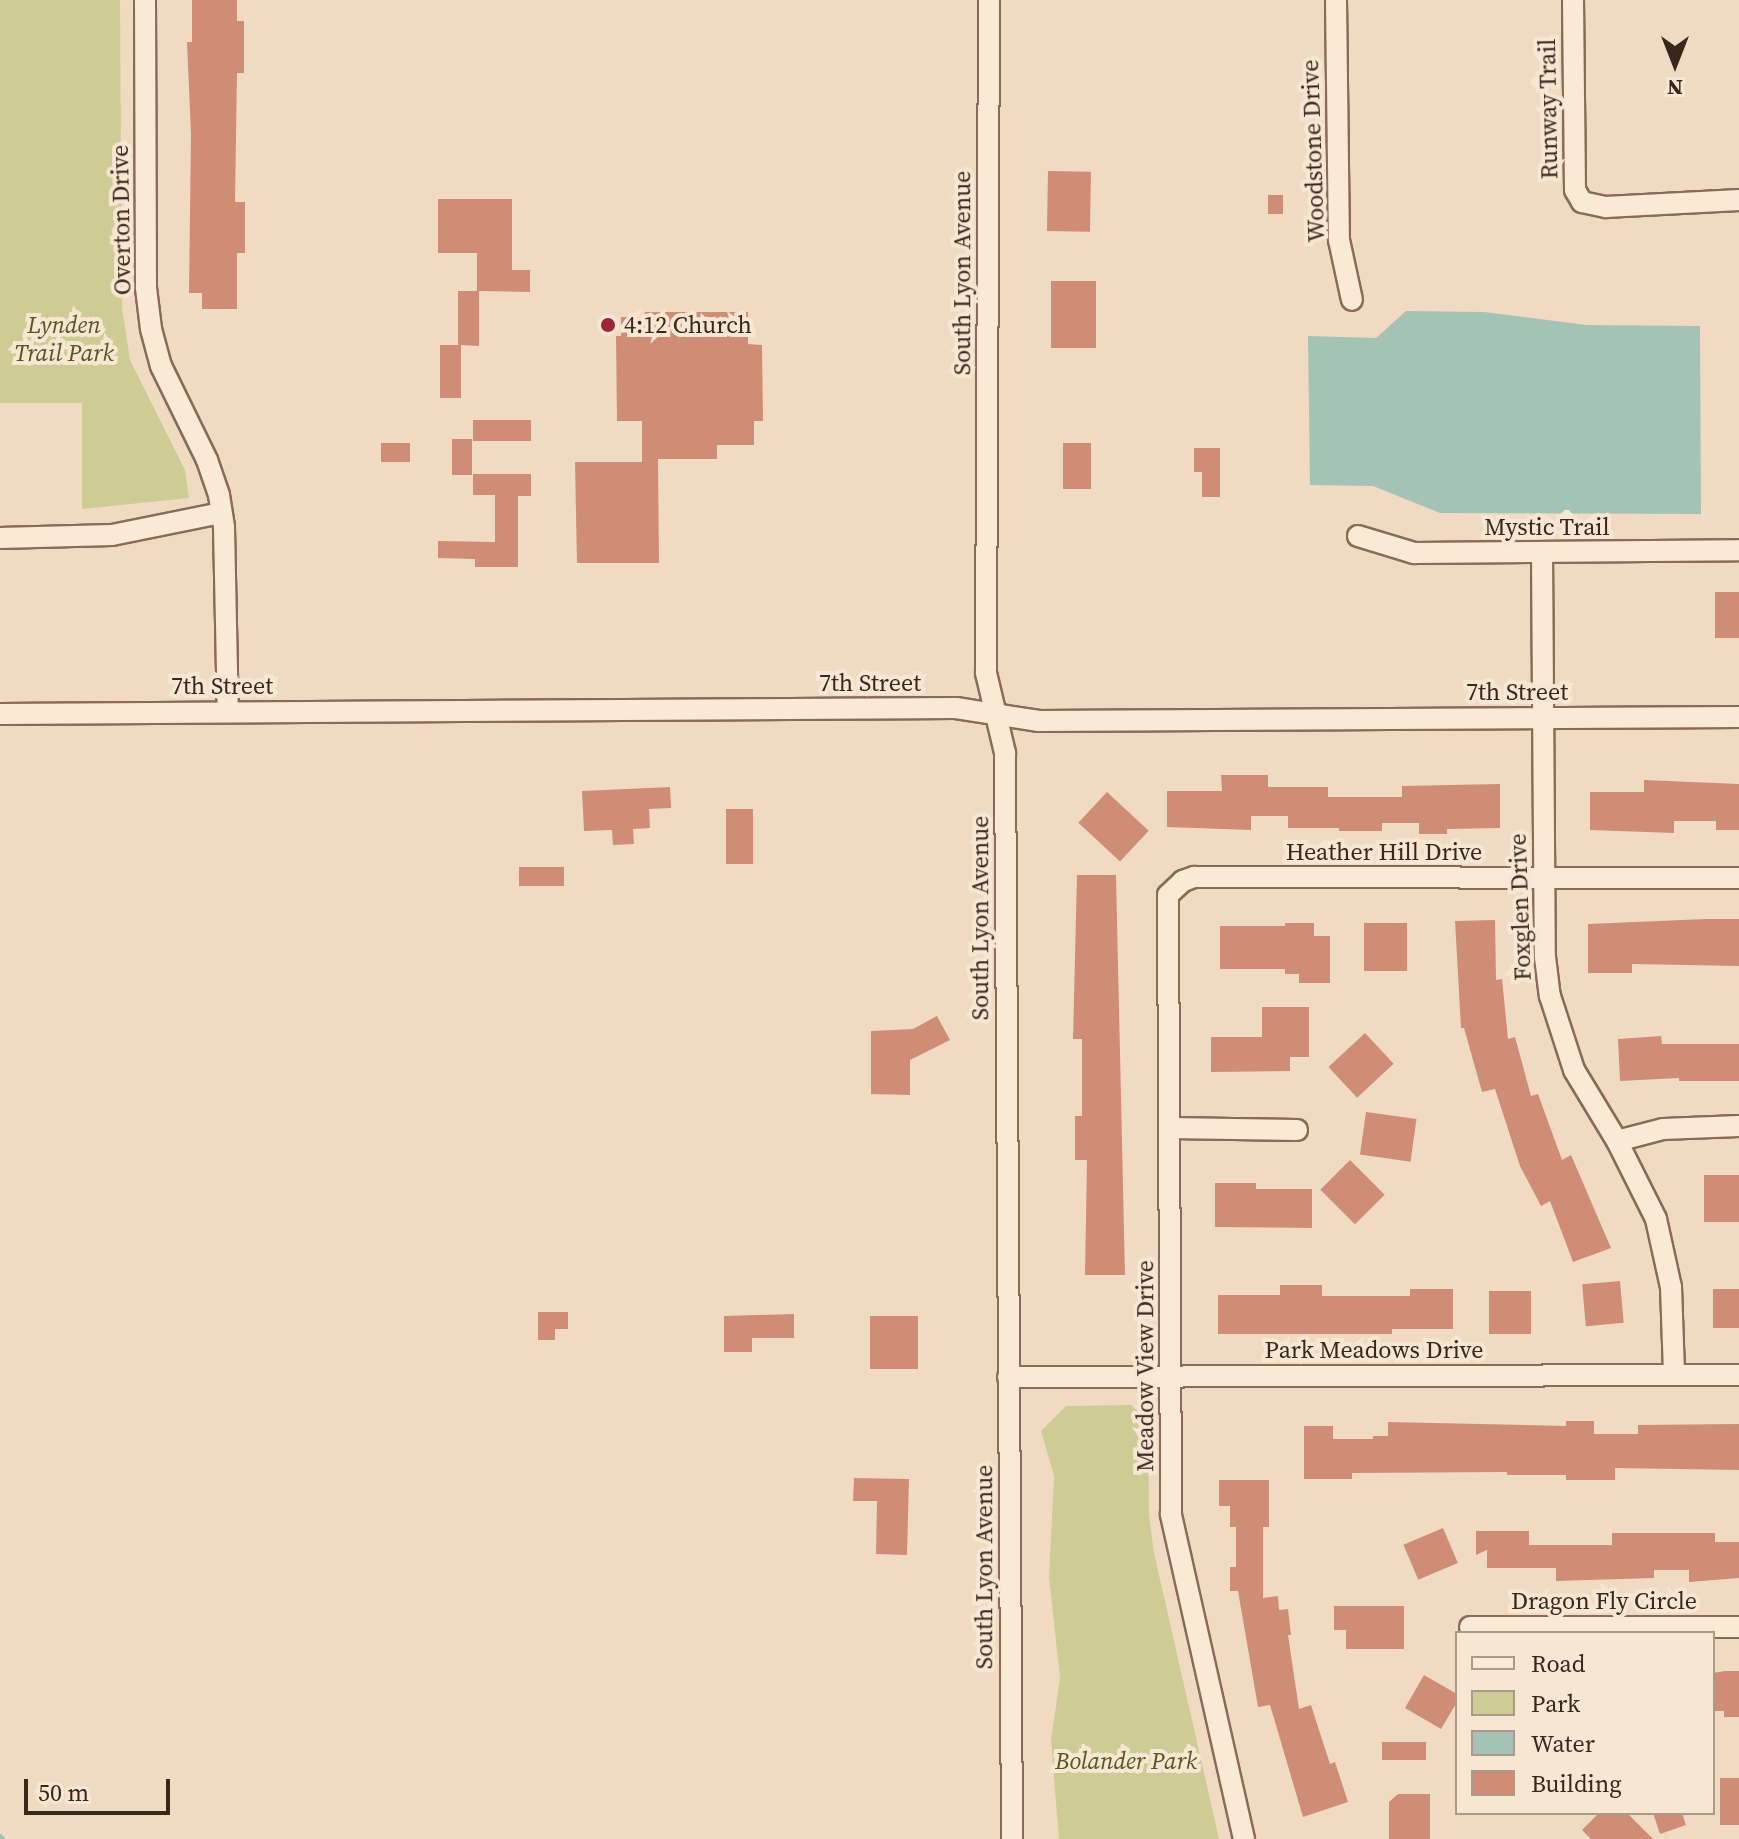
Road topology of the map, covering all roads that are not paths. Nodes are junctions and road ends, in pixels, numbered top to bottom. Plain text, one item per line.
1 (145, 0) edge
2 (989, 0) edge
3 (1336, 0) edge
4 (1573, 0) edge
5 (1739, 200) edge
6 (1352, 300) dead end
7 (221, 513) junction
8 (1358, 536) dead end
9 (0, 538) edge
10 (1739, 550) edge
11 (1542, 553) junction
12 (228, 712) junction
13 (0, 714) edge
14 (996, 715) junction
15 (1542, 717) junction
16 (1739, 717) edge
17 (1544, 878) junction
18 (1739, 878) edge
19 (1175, 888) joint
20 (1739, 1126) edge
21 (1170, 1128) junction
22 (1297, 1130) dead end
23 (1617, 1141) junction
24 (1674, 1375) junction
25 (1739, 1375) edge
26 (1170, 1376) junction
27 (1008, 1377) junction
28 (1470, 1627) dead end
29 (1739, 1627) edge
30 (1012, 1839) edge
31 (1244, 1839) edge

1 - 7 street, Overton Drive
2 - 14 street, South Lyon Avenue
3 - 6 street, Woodstone Drive
4 - 5 street, Runway Trail
7 - 9 street
7 - 12 street, Overton Drive
8 - 11 street, Mystic Trail
10 - 11 street, Mystic Trail
11 - 15 street, Foxglen Drive
12 - 13 street, 7th Street
12 - 14 street, 7th Street
14 - 15 street, 7th Street
14 - 27 street, South Lyon Avenue
15 - 16 street, 7th Street
15 - 17 street, Foxglen Drive
17 - 18 street, Heather Hill Drive
17 - 19 street, Heather Hill Drive
17 - 23 street, Foxglen Drive
19 - 21 street, Meadow View Drive
20 - 23 street
21 - 22 street
21 - 26 street, Meadow View Drive
23 - 24 street, Foxglen Drive
24 - 25 street, Park Meadows Drive
24 - 26 street, Park Meadows Drive
26 - 27 street, Park Meadows Drive
26 - 31 street, Meadow View Drive
27 - 30 street, South Lyon Avenue
28 - 29 street, Dragon Fly Circle

